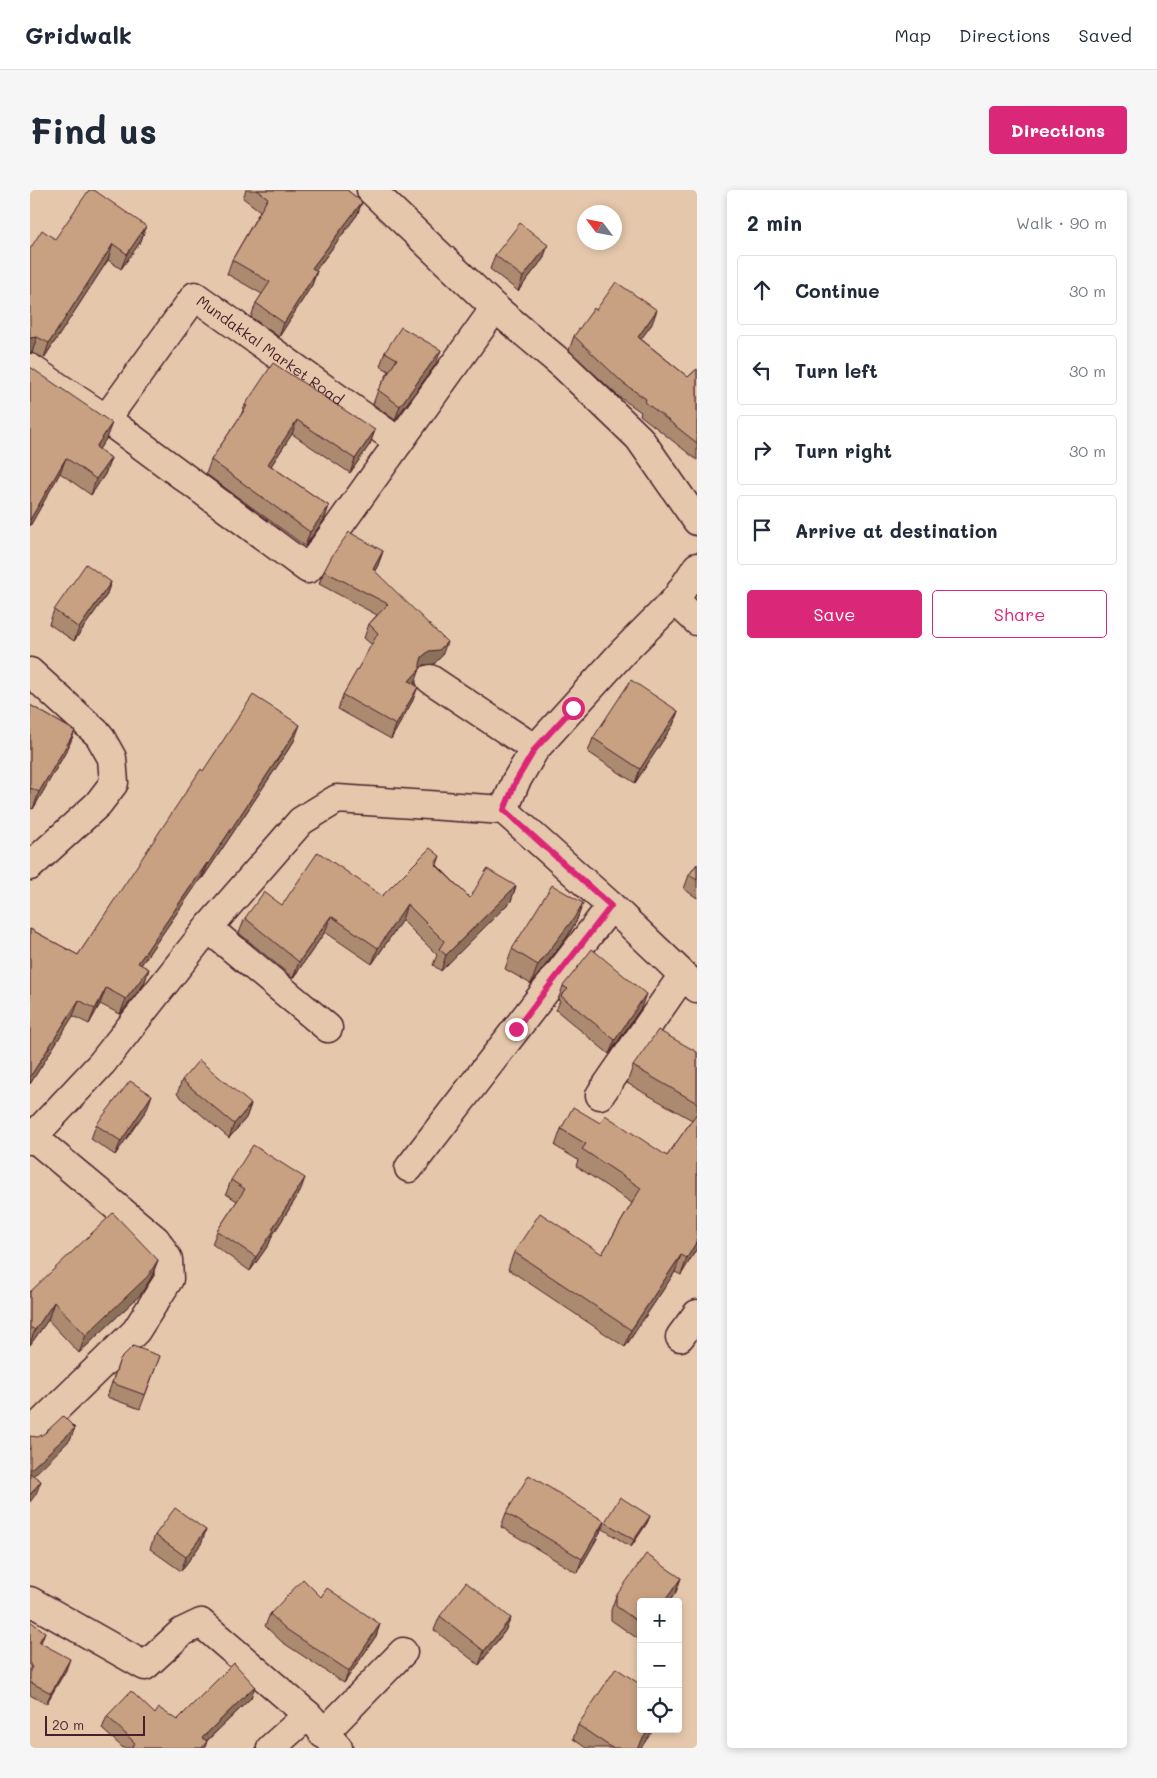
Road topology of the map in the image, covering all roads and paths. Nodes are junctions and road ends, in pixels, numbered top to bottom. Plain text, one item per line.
1 (371, 190) edge
2 (495, 308) junction
3 (30, 368) edge
4 (106, 419) junction
5 (399, 442) junction
6 (697, 520) edge
7 (697, 568) edge
8 (675, 600) junction
9 (697, 622) edge
10 (30, 672) edge
11 (430, 678) dead end
12 (535, 749) junction
13 (504, 810) junction
14 (30, 866) edge
15 (611, 906) junction
16 (208, 928) junction
17 (690, 981) edge
18 (328, 1028) dead end
19 (600, 1095) dead end
20 (31, 1138) edge
21 (410, 1168) dead end
22 (697, 1314) edge
23 (680, 1337) dead end
24 (30, 1434) edge
25 (30, 1601) edge
26 (403, 1652) dead end
27 (323, 1732) edge
28 (271, 1748) edge

1 - 2 street
2 - 5 street
2 - 6 street
3 - 4 street
4 - 5 street, Mundakkal Market Road
4 - 5 street
7 - 8 street
8 - 9 street
8 - 12 street
10 - 14 street
11 - 12 street
12 - 13 street
13 - 15 street
13 - 16 street
15 - 17 street
15 - 21 street
16 - 18 street
16 - 20 street
17 - 19 street
20 - 24 street
22 - 23 street
25 - 27 street
26 - 27 street
27 - 28 street

